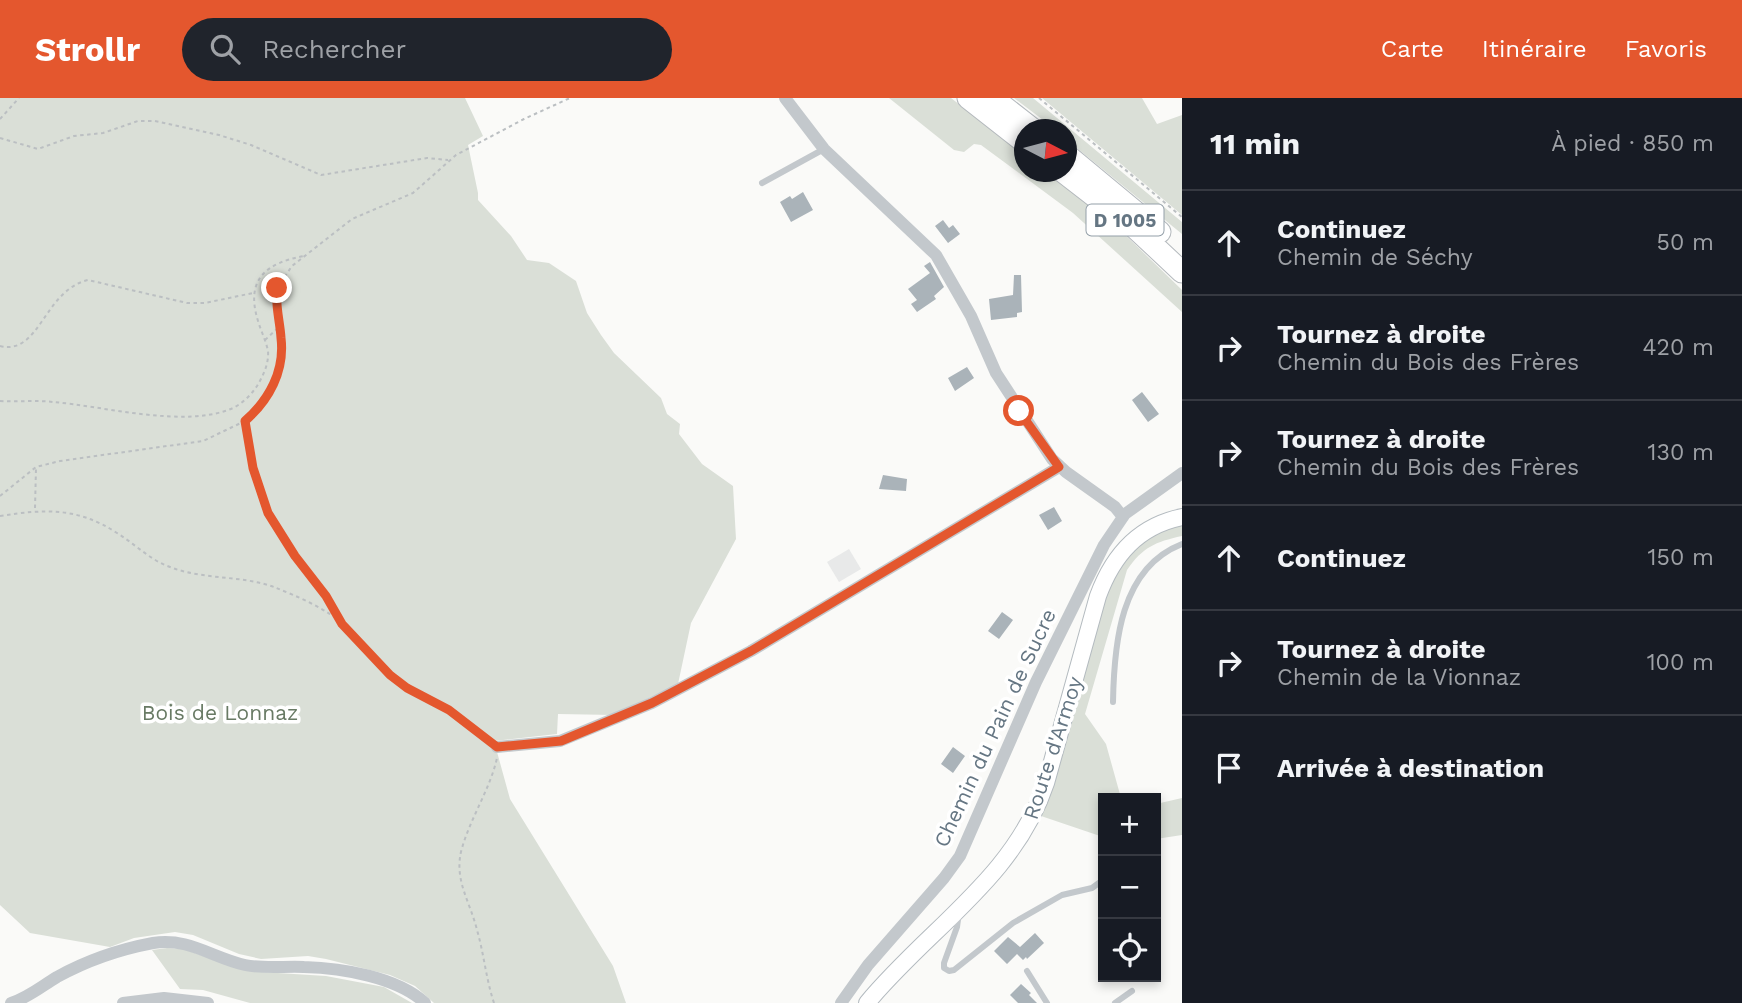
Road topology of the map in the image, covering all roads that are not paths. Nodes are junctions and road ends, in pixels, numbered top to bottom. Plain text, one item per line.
1 (785, 98) edge
2 (968, 98) edge
3 (993, 98) edge
4 (1020, 119) edge
5 (1014, 134) edge
6 (824, 149) junction
7 (1077, 163) edge
8 (1076, 182) edge
9 (762, 183) dead end
10 (1182, 252) edge
11 (1182, 272) edge
12 (1059, 467) junction
13 (1182, 473) edge
14 (1122, 517) junction
15 (1182, 517) edge
16 (1182, 544) edge
17 (1113, 702) dead end
18 (497, 747) road end
19 (1098, 884) edge
20 (960, 909) junction
21 (1027, 971) dead end
22 (1132, 991) dead end
23 (18, 1002) edge
24 (123, 1003) edge
25 (208, 1003) edge
26 (425, 1003) edge
27 (841, 1003) edge
28 (867, 1003) edge
29 (1046, 1003) edge
30 (1115, 1003) edge

1 - 6 street
2 - 5 highway
3 - 4 highway
6 - 9 lane
6 - 12 street
7 - 10 highway, D 1005
8 - 11 highway, D 1005
12 - 14 street
12 - 18 street
13 - 14 street, Chemin du Pain de Sucre
14 - 27 street, Chemin du Pain de Sucre
15 - 20 main road, Route d'Armoy
16 - 17 lane
19 - 20 lane
20 - 28 main road, Route d'Armoy
21 - 29 lane
22 - 30 lane
23 - 26 street
24 - 25 street

